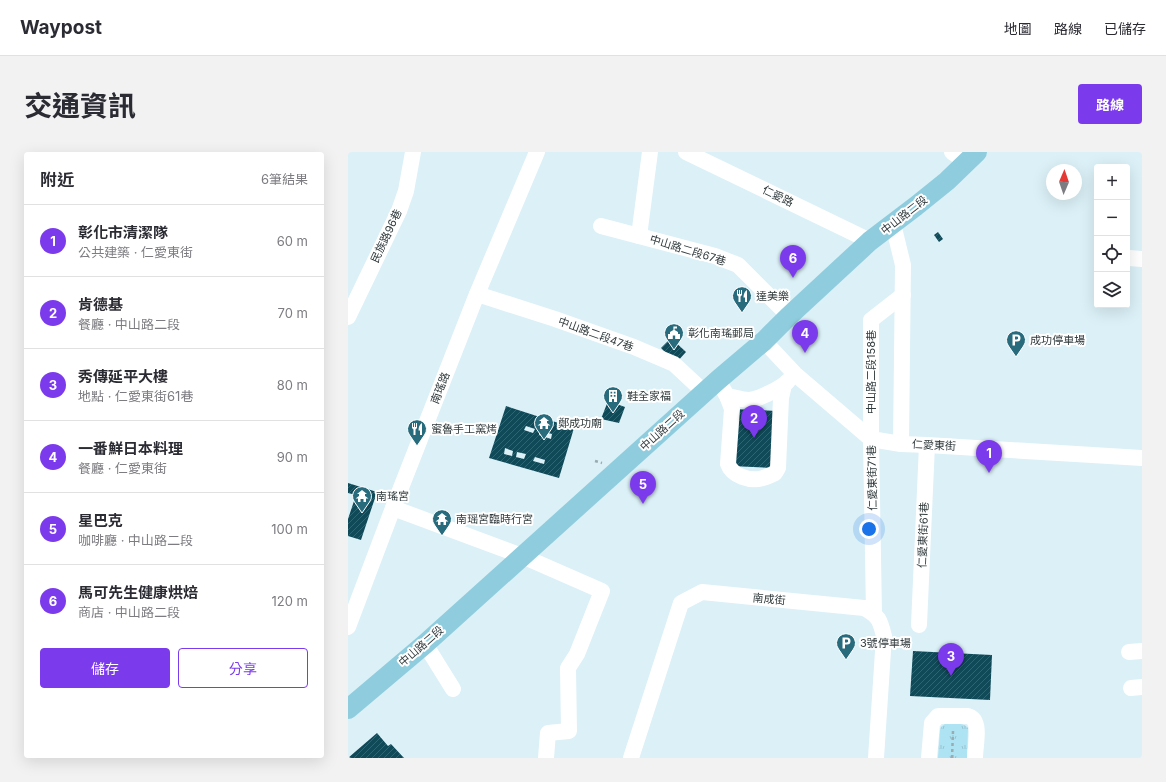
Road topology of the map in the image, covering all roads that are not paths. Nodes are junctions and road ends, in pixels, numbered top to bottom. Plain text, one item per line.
1 (413, 152) edge
2 (538, 152) edge
3 (650, 152) edge
4 (686, 152) edge
5 (966, 155) edge
6 (893, 224) junction
7 (601, 226) dead end
8 (638, 236) junction
9 (870, 241) junction
10 (477, 294) junction
11 (902, 295) junction
12 (789, 316) junction
13 (348, 317) edge
14 (764, 341) junction
15 (790, 380) junction
16 (716, 390) junction
17 (871, 440) junction
18 (901, 444) junction
19 (927, 444) junction
20 (1142, 458) edge
21 (393, 508) junction
22 (522, 556) junction
23 (874, 613) junction
24 (919, 625) dead end
25 (348, 627) edge
26 (425, 644) junction
27 (453, 689) dead end
28 (348, 709) edge
29 (546, 758) edge
30 (631, 758) edge
31 (876, 758) edge
32 (930, 758) edge
33 (975, 758) edge

1 - 13 street, 民族路96巷
2 - 10 street, 南瑤路
3 - 8 street, 中山路二段67巷
4 - 9 street, 仁愛路
5 - 6 main road, 中山路二段
6 - 9 main road, 中山路二段
6 - 11 street
7 - 8 street, 中山路二段67巷
8 - 12 street, 中山路二段67巷
9 - 12 main road, 中山路二段
10 - 16 street, 中山路二段47巷
10 - 21 street, 南瑤路
11 - 17 street, 中山路二段158巷
11 - 18 street
12 - 14 main road, 中山路二段
14 - 15 street
14 - 16 main road, 中山路二段
15 - 16 street
15 - 16 street
15 - 17 street
16 - 22 main road, 中山路二段
17 - 18 street, 仁愛東街
17 - 23 street, 仁愛東街71巷
18 - 19 street, 仁愛東街
19 - 20 street, 仁愛東街
19 - 24 street, 仁愛東街61巷
21 - 22 street
21 - 25 street, 南瑤路
22 - 26 main road, 中山路二段
22 - 29 street
23 - 30 street, 南成街
23 - 31 street
26 - 27 street
26 - 28 main road, 中山路二段
32 - 33 street

